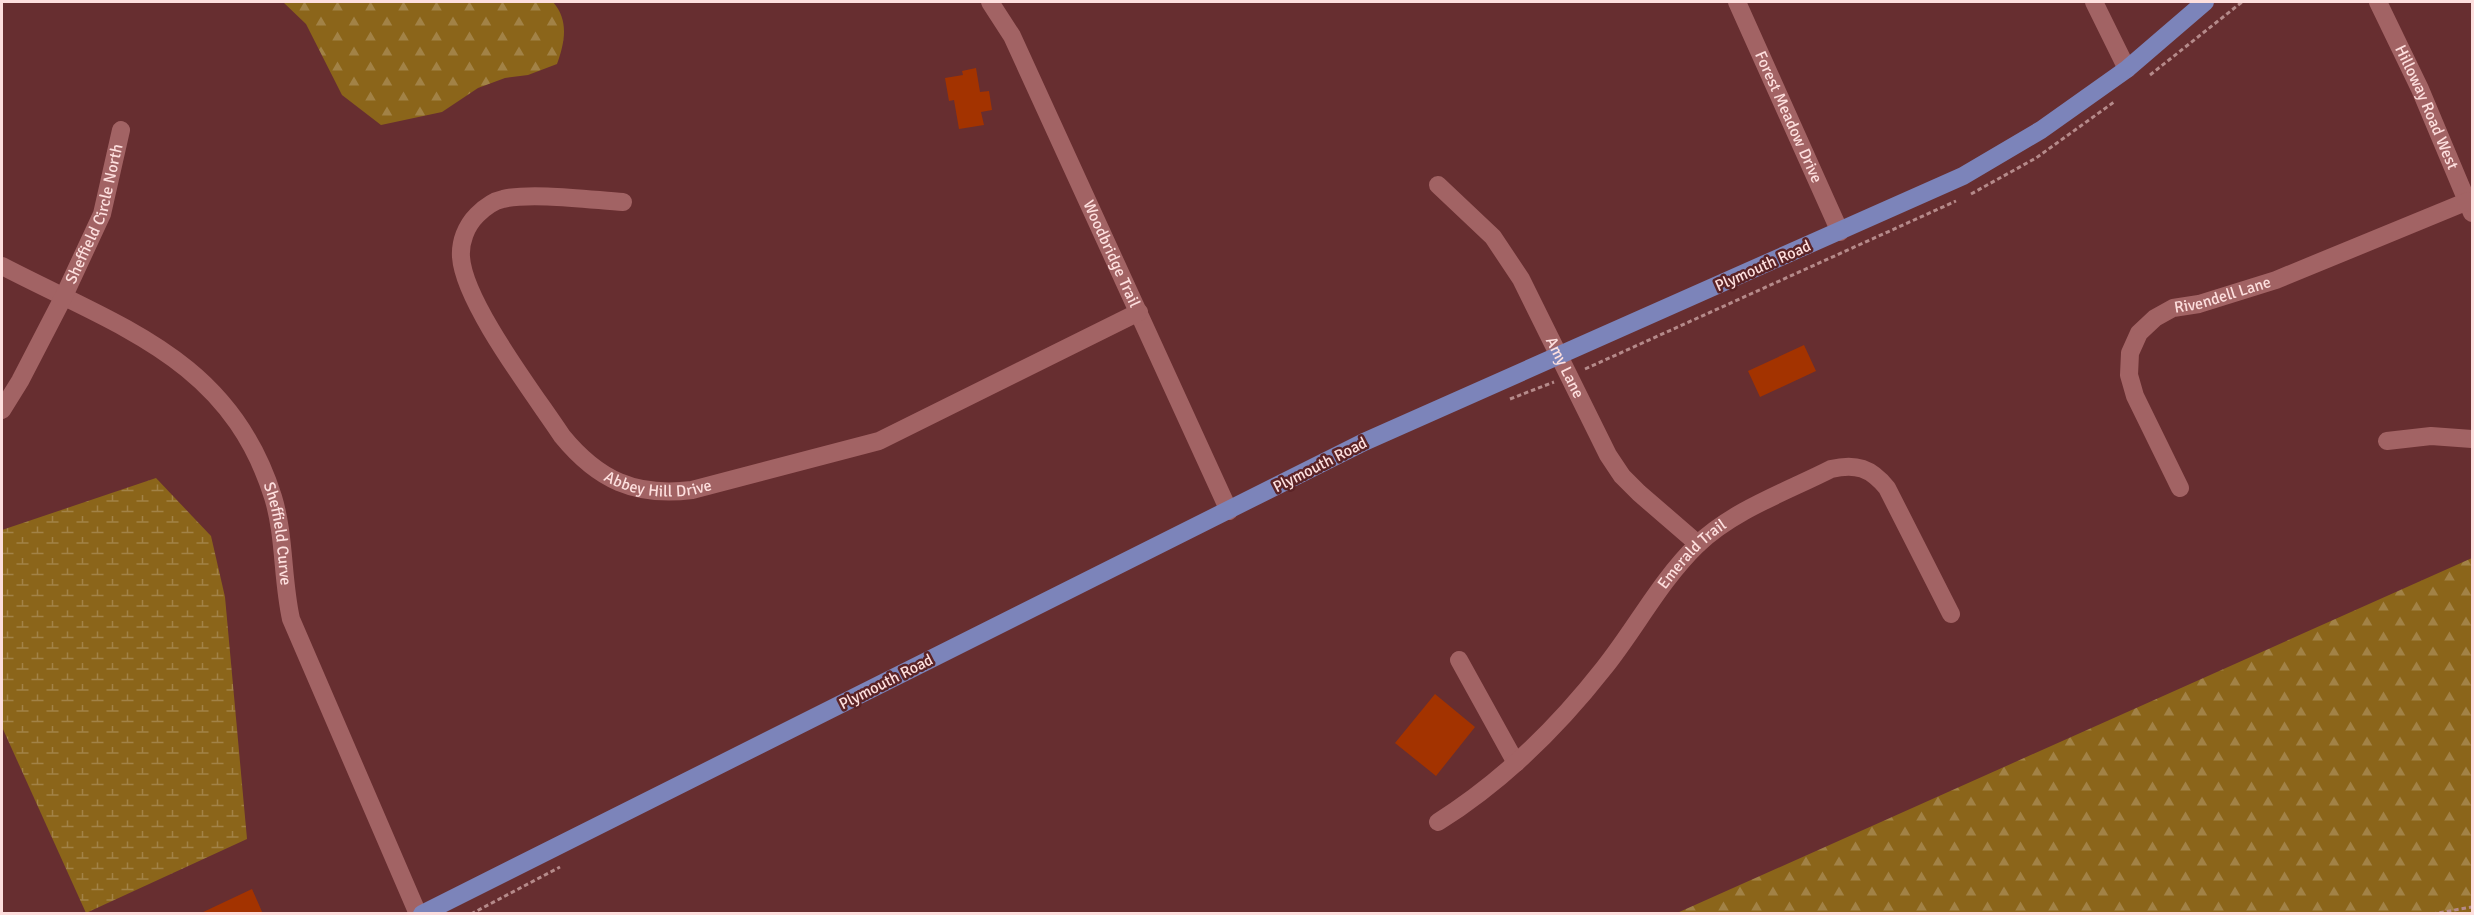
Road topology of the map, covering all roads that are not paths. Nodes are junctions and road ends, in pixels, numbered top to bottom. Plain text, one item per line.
1 (990, 2) edge
2 (1737, 2) edge
3 (2094, 2) edge
4 (2205, 2) edge
5 (2378, 2) edge
6 (2127, 69) junction
7 (121, 130) dead end
8 (1438, 184) dead end
9 (623, 202) dead end
10 (2470, 207) edge
11 (1840, 232) junction
12 (2, 266) edge
13 (63, 298) junction
14 (1139, 312) junction
15 (1560, 356) junction
16 (2, 410) edge
17 (2472, 439) edge
18 (2387, 441) dead end
19 (2180, 488) dead end
20 (1229, 511) junction
21 (1698, 544) junction
22 (1951, 614) dead end
23 (1459, 660) dead end
24 (1516, 763) junction
25 (1438, 822) dead end
26 (420, 914) edge

1 - 14 street, Woodbridge Trail
2 - 11 street, Forest Meadow Drive
3 - 6 street
4 - 6 main road, Plymouth Road
5 - 10 street, Hilloway Road West
6 - 11 main road, Plymouth Road
7 - 13 street, Sheffield Circle North
8 - 15 street, Amy Lane
9 - 14 street, Abbey Hill Drive
10 - 19 street, Rivendell Lane
11 - 15 main road, Plymouth Road
12 - 13 street, Sheffield Curve
13 - 16 street, Sheffield Circle North
13 - 26 street, Sheffield Curve
14 - 20 street, Woodbridge Trail
15 - 20 main road, Plymouth Road
15 - 21 street, Amy Lane
17 - 18 street
20 - 26 main road, Plymouth Road
21 - 22 street, Emerald Trail
21 - 24 street, Emerald Trail
23 - 24 street
24 - 25 street, Emerald Trail

